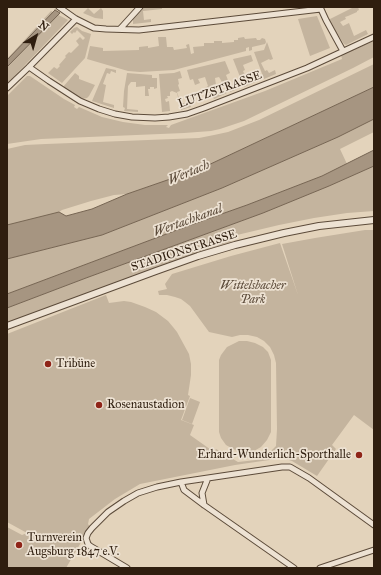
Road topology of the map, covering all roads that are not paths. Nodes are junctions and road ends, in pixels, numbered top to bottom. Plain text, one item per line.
1 (59, 7) edge
2 (140, 7) edge
3 (321, 8) edge
4 (297, 9) edge
5 (76, 19) junction
6 (120, 29) junction
7 (374, 37) edge
8 (343, 51) junction
9 (29, 67) junction
10 (7, 88) edge
11 (374, 220) edge
12 (7, 326) edge
13 (208, 478) junction
14 (181, 482) junction
15 (204, 505) junction
16 (374, 525) edge
17 (374, 550) edge
18 (127, 568) edge
19 (294, 568) edge
20 (320, 568) edge

1 - 5 street
2 - 6 street
3 - 4 street
3 - 8 street
4 - 6 street
5 - 6 street
5 - 9 street
7 - 8 street, LUTZSTRASSE
8 - 9 street, LUTZSTRASSE
9 - 10 street
11 - 12 street, STADIONSTRASSE
13 - 14 street
13 - 15 street
13 - 16 street
14 - 15 street
14 - 18 street
15 - 19 street
17 - 20 street

